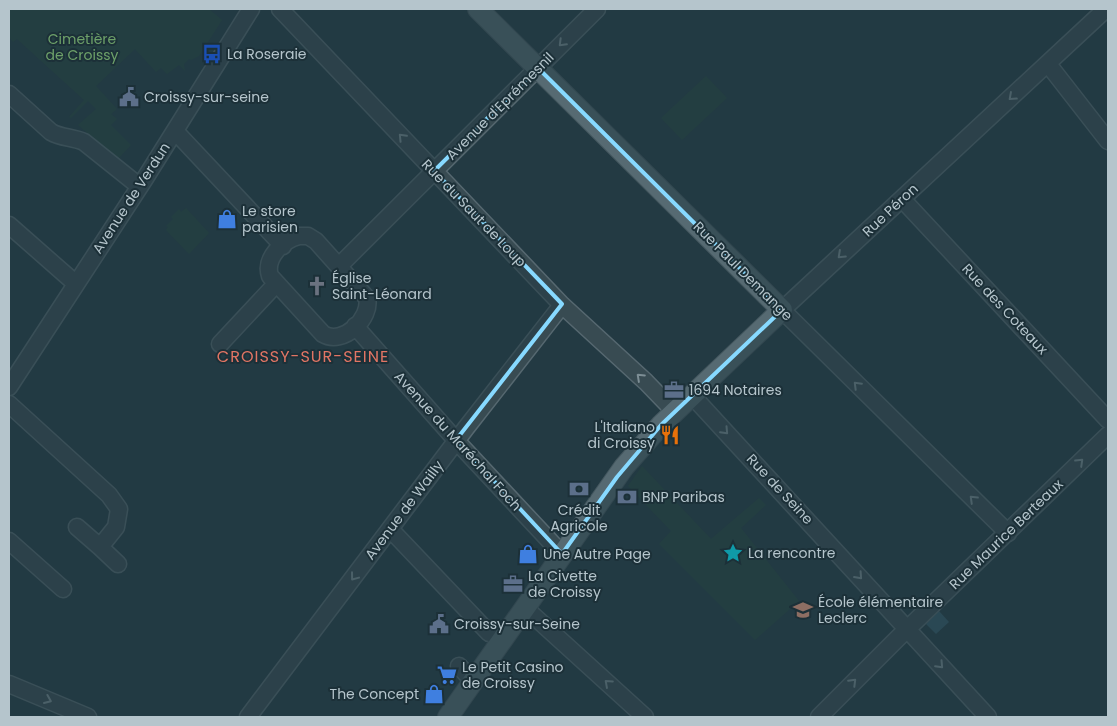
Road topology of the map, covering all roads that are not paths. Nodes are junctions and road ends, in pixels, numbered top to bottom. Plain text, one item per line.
1 (251, 9) edge
2 (280, 9) edge
3 (478, 9) edge
4 (597, 9) edge
5 (1106, 9) edge
6 (1048, 64) junction
7 (538, 68) junction
8 (9, 94) edge
9 (175, 130) junction
10 (1108, 141) edge
11 (434, 171) junction
12 (139, 186) junction
13 (902, 199) junction
14 (9, 225) edge
15 (283, 246) junction
16 (339, 266) junction
17 (75, 283) junction
18 (276, 284) junction
19 (562, 305) junction
20 (782, 310) junction
21 (355, 326) junction
22 (218, 348) dead end
23 (9, 386) edge
24 (693, 394) junction
25 (9, 404) edge
26 (674, 412) junction
27 (1108, 420) edge
28 (1108, 435) edge
29 (456, 440) junction
30 (77, 527) dead end
31 (390, 529) junction
32 (1008, 533) junction
33 (9, 540) edge
34 (100, 547) junction
35 (562, 554) junction
36 (118, 564) dead end
37 (63, 589) dead end
38 (525, 608) junction
39 (907, 629) junction
40 (489, 633) dead end
41 (459, 666) dead end
42 (474, 681) junction
43 (9, 684) edge
44 (88, 717) edge
45 (248, 717) edge
46 (448, 717) edge
47 (645, 717) edge
48 (819, 717) edge
49 (988, 717) edge

1 - 9 street, Avenue de Verdun
11 -> 2 street, Rue du Saut de Loup
3 - 7 main road, Rue Paul Demange
4 -> 7 street, Avenue d'Eprémesnil
5 - 6 street, Rue Péron
6 - 10 street
6 -> 13 street, Rue Péron
7 - 11 street, Avenue d'Eprémesnil
7 - 20 main road, Rue Paul Demange
8 - 12 street
9 - 12 street, Avenue de Verdun
9 - 15 street
11 - 16 street, Avenue d'Eprémesnil
11 - 19 street, Rue du Saut de Loup
12 - 17 street, Avenue de Verdun
13 -> 20 street, Rue Péron
13 - 27 street, Rue des Coteaux
14 - 17 street
15 - 16 street
15 - 18 street
16 - 21 street
17 - 23 street, Avenue de Verdun
18 - 21 street
18 - 22 street
26 -> 19 street, Rue du Saut de Loup
19 - 29 street, Avenue de Wailly
20 - 24 main road, Rue Péron
32 -> 20 street, Rue Paul Demange
21 - 29 street, Avenue du Maréchal Foch
24 - 26 main road, Rue Péron
24 -> 39 street, Rue de Seine
25 - 34 street
26 - 35 main road, Rue Péron
32 -> 28 street, Rue Maurice Berteaux
29 - 31 street, Avenue de Wailly
29 - 35 street, Avenue du Maréchal Foch
30 - 34 street
31 - 40 street
31 -> 45 street, Avenue de Wailly
32 - 39 street, Rue Maurice Berteaux
33 - 37 street
34 - 36 street
35 - 38 main road, Rue Péron
38 - 42 main road, Rue Péron
47 -> 38 street
48 -> 39 street, Rue Maurice Berteaux
39 -> 49 street, Rue de Seine
41 - 42 street
42 - 46 main road, Rue Péron
43 -> 44 street

